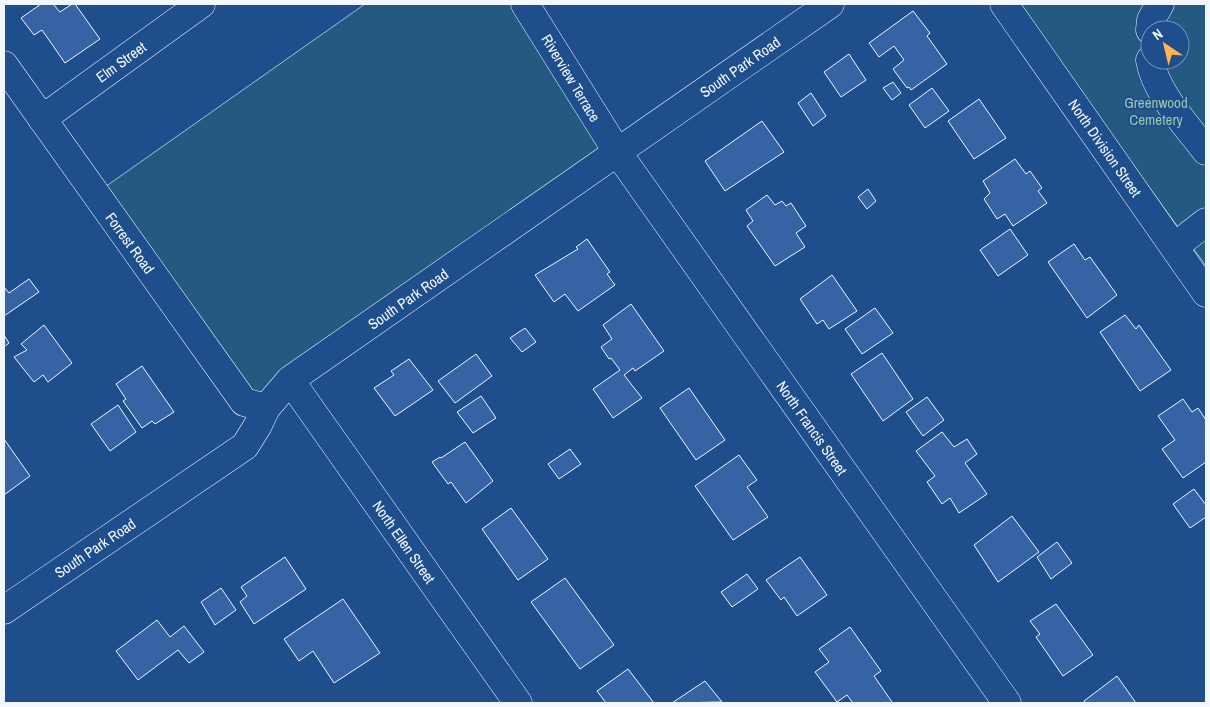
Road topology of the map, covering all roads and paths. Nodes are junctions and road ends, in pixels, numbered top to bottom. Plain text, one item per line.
1 (201, 4) edge
2 (524, 4) edge
3 (830, 4) edge
4 (1004, 4) edge
5 (1160, 4) edge
6 (1151, 20) edge
7 (4, 65) edge
8 (1152, 70) edge
9 (42, 119) junction
10 (1206, 151) edge
11 (618, 153) junction
12 (1206, 222) edge
13 (1174, 247) junction
14 (1206, 293) edge
15 (290, 380) junction
16 (266, 408) junction
17 (4, 610) edge
18 (518, 703) edge
19 (1006, 703) edge

1 - 9 street, Elm Street
2 - 11 street, Riverview Terrace
3 - 11 street, South Park Road
4 - 13 street, North Division Street
5 - 6 street
7 - 9 street, Forrest Road
8 - 10 street
9 - 16 street, Forrest Road
11 - 15 street, South Park Road
11 - 19 street, North Francis Street
12 - 13 street
13 - 14 street, North Division Street
15 - 16 street, South Park Road
15 - 18 street, North Ellen Street
16 - 17 street, South Park Road

